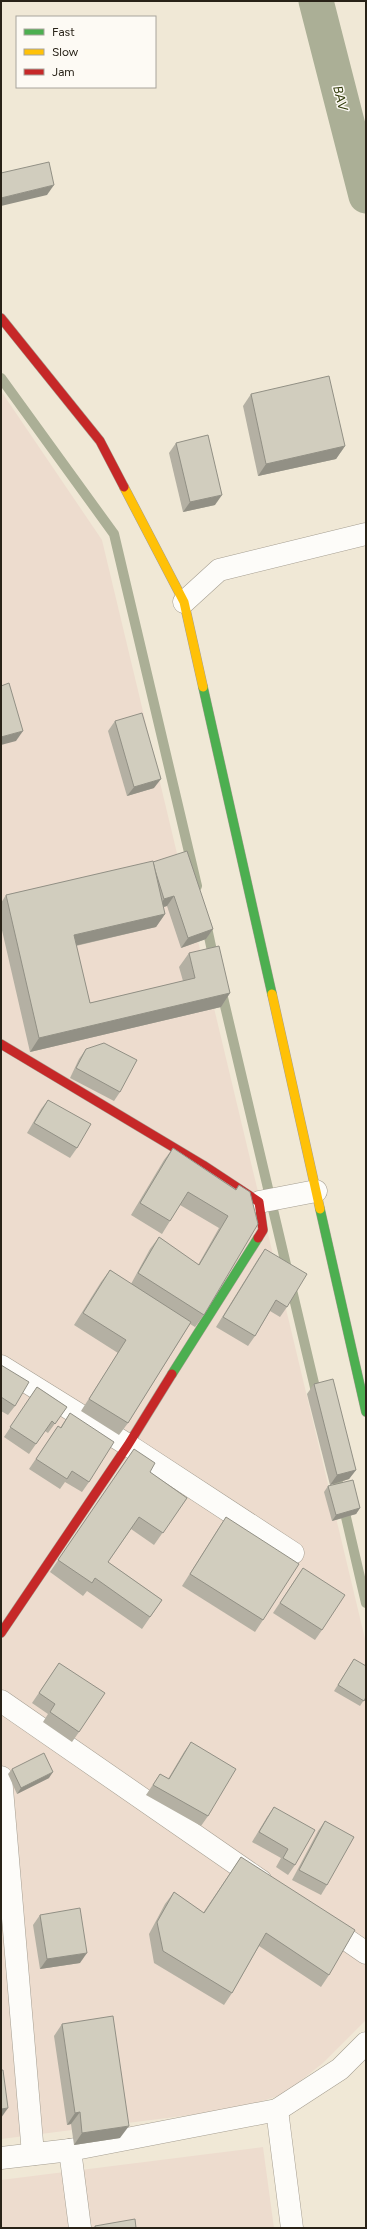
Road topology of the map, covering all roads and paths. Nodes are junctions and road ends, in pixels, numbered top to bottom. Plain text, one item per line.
1 (1, 318) edge
2 (366, 534) edge
3 (184, 602) junction
4 (1, 1044) edge
5 (316, 1191) junction
6 (259, 1202) junction
7 (1, 1366) edge
8 (366, 1412) edge
9 (128, 1445) junction
10 (293, 1553) dead end
11 (1, 1633) edge
12 (1, 1701) edge
13 (1, 1777) edge
14 (275, 1890) edge
15 (307, 1913) edge
16 (366, 1953) edge
17 (366, 2043) edge
18 (277, 2110) junction
19 (70, 2150) junction
20 (33, 2154) junction
21 (1, 2158) edge
22 (80, 2228) edge
23 (292, 2228) edge

1 - 3 street
2 - 3 street
3 - 5 street
4 - 6 street
5 - 6 street
5 - 8 street
6 - 9 street
7 - 9 street
9 - 10 street
9 - 11 street
12 - 14 street
13 - 20 street
15 - 16 street
17 - 18 street
18 - 19 street
18 - 23 street
19 - 20 street
19 - 22 street
20 - 21 street

